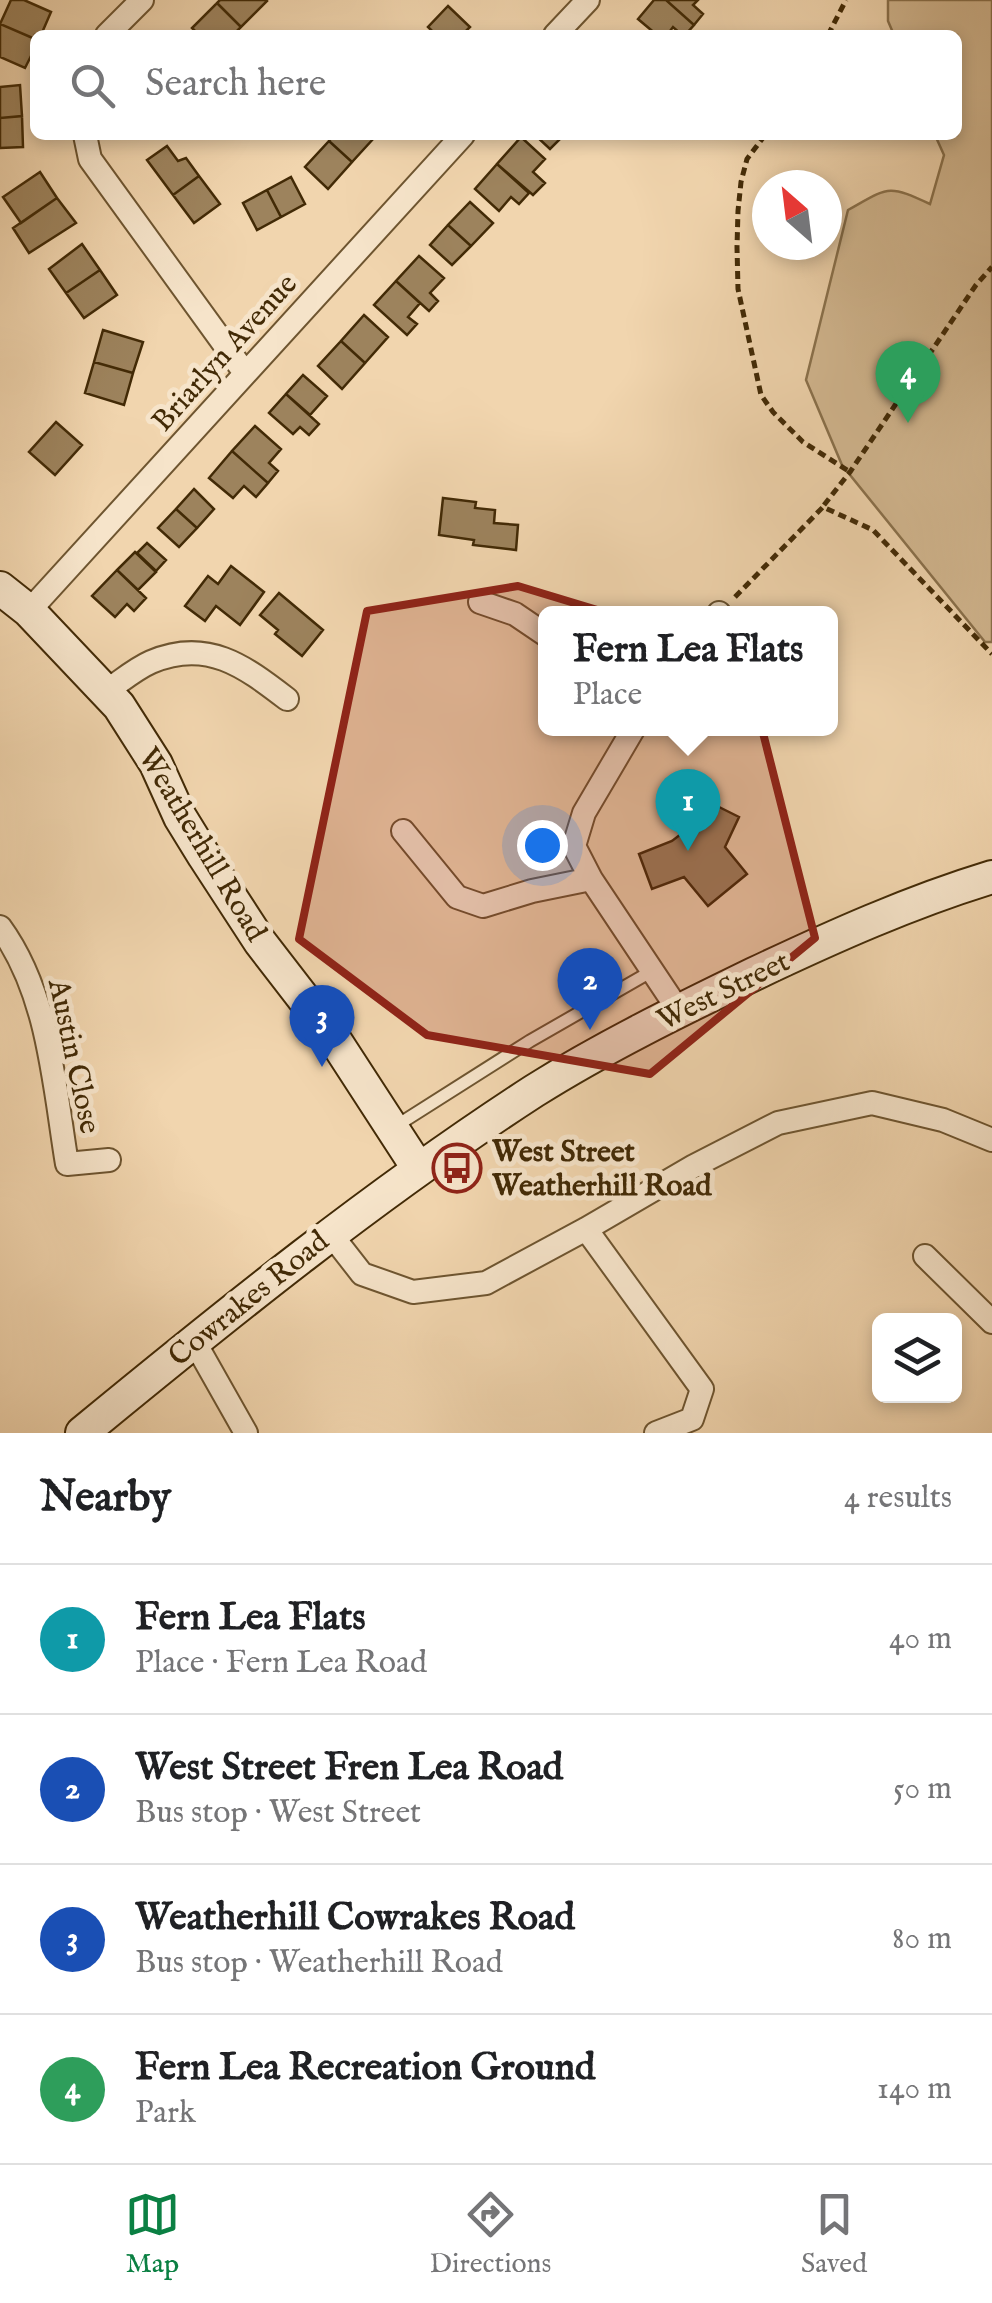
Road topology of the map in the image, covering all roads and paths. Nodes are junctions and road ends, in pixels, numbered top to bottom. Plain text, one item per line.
1 (142, 0) edge
2 (588, 0) edge
3 (846, 0) edge
4 (112, 30) edge
5 (560, 30) edge
6 (831, 30) edge
7 (86, 140) edge
8 (459, 140) edge
9 (761, 140) edge
10 (992, 267) edge
11 (244, 373) junction
12 (850, 472) junction
13 (823, 506) junction
14 (0, 588) edge
15 (480, 602) dead end
16 (726, 606) edge
17 (29, 610) junction
18 (538, 629) edge
19 (992, 654) edge
20 (105, 692) junction
21 (287, 699) dead end
22 (629, 736) edge
23 (403, 831) dead end
24 (992, 877) edge
25 (592, 878) junction
26 (0, 926) edge
27 (652, 971) junction
28 (679, 1010) junction
29 (393, 1128) junction
30 (992, 1140) edge
31 (109, 1160) dead end
32 (418, 1168) junction
33 (586, 1229) junction
34 (330, 1233) junction
35 (925, 1256) dead end
36 (992, 1322) edge
37 (194, 1342) junction
38 (82, 1433) edge
39 (246, 1433) edge
40 (656, 1433) edge

1 - 4 street
2 - 5 street
3 - 6 path
7 - 11 street
8 - 11 street, Briarlyn Avenue
9 - 12 path
10 - 12 path
11 - 17 street, Briarlyn Avenue
12 - 13 path
13 - 16 path
13 - 19 path
14 - 17 street, Weatherhill Road
15 - 18 street
17 - 20 street, Weatherhill Road
20 - 21 street
20 - 29 street, Weatherhill Road
22 - 25 street
23 - 25 street
24 - 28 street, West Street
25 - 27 street
26 - 31 street, Austin Close
27 - 28 street
27 - 29 lane, West Street
28 - 32 street, West Street
29 - 32 street, Weatherhill Road
30 - 33 street
32 - 34 street, Cowrakes Road
33 - 34 street
33 - 40 street
34 - 37 street, Cowrakes Road
35 - 36 street
37 - 38 street, Cowrakes Road
37 - 39 street

